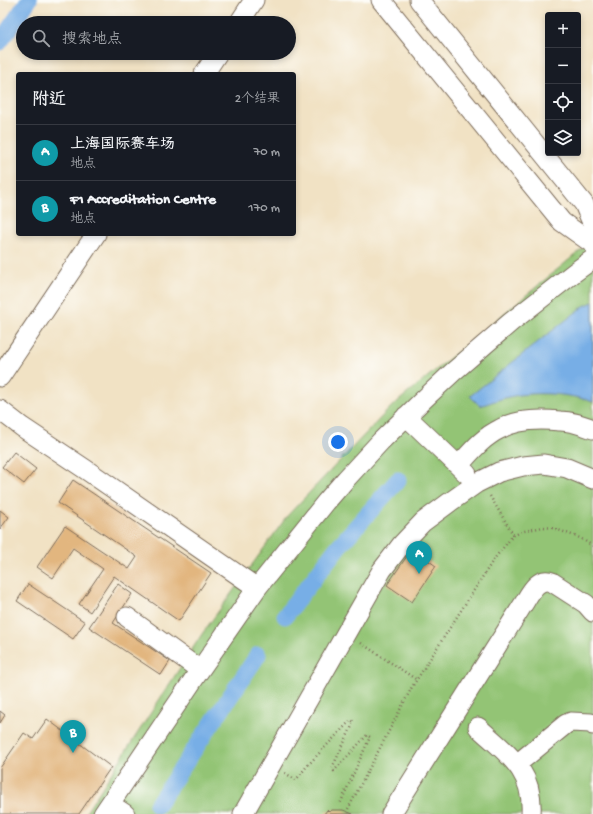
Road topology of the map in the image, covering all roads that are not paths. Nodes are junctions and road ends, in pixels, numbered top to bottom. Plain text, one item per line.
1 (254, 0) edge
2 (381, 0) edge
3 (419, 0) edge
4 (243, 16) edge
5 (452, 40) junction
6 (429, 59) junction
7 (213, 60) edge
8 (205, 72) edge
9 (513, 116) junction
10 (490, 134) junction
11 (593, 225) edge
12 (95, 236) edge
13 (593, 244) edge
14 (593, 259) edge
15 (0, 377) edge
16 (0, 410) edge
17 (406, 416) junction
18 (593, 429) edge
19 (458, 465) junction
20 (593, 479) edge
21 (483, 488) junction
22 (258, 588) junction
23 (593, 612) edge
24 (127, 617) dead end
25 (200, 670) junction
26 (593, 725) edge
27 (478, 727) dead end
28 (517, 764) junction
29 (113, 811) edge
30 (243, 814) edge
31 (391, 814) edge
32 (531, 814) edge

1 - 4 street
2 - 6 street
3 - 5 street
5 - 6 street
5 - 9 street
6 - 10 street
7 - 8 street
9 - 10 street
9 - 11 street
10 - 13 street
12 - 15 street
14 - 17 street
16 - 22 street
17 - 19 street
17 - 22 street
18 - 19 street
19 - 21 street
20 - 21 street
21 - 30 street
22 - 25 street
23 - 31 street
24 - 25 street
25 - 29 street
26 - 28 street
27 - 28 street
28 - 32 street

